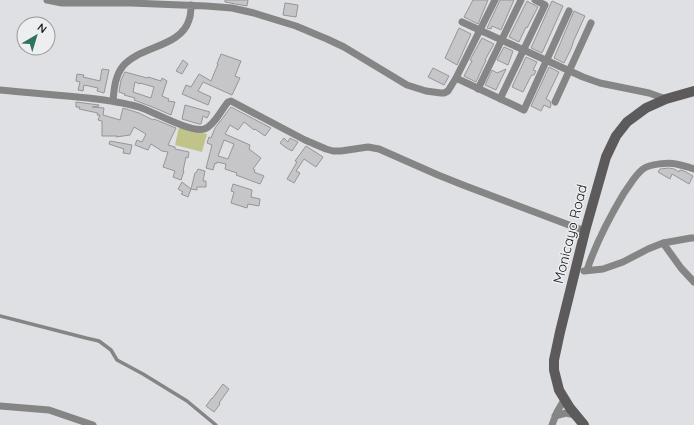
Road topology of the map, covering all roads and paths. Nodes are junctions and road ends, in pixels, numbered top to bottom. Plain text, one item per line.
1 (47, 0) edge
2 (495, 0) edge
3 (521, 0) edge
4 (536, 0) edge
5 (191, 5) junction
6 (569, 11) dead end
7 (462, 22) dead end
8 (591, 23) dead end
9 (480, 30) junction
10 (502, 40) junction
11 (523, 50) junction
12 (546, 61) junction
13 (569, 71) junction
14 (456, 78) junction
15 (478, 89) junction
16 (0, 90) edge
17 (694, 91) edge
18 (500, 99) junction
19 (666, 100) junction
20 (113, 101) junction
21 (555, 102) dead end
22 (694, 168) edge
23 (585, 231) junction
24 (694, 238) edge
25 (663, 243) junction
26 (587, 270) junction
27 (575, 272) junction
28 (694, 282) edge
29 (0, 316) edge
30 (564, 400) junction
31 (0, 406) edge
32 (575, 415) junction
33 (555, 416) junction
34 (93, 425) edge
35 (216, 425) edge
36 (552, 425) edge
37 (584, 425) edge

1 - 5 street
2 - 9 street
3 - 10 street
4 - 11 street
5 - 14 street
5 - 20 street
6 - 12 street
7 - 9 street
8 - 13 street
9 - 10 street
9 - 14 street
10 - 11 street
10 - 15 street
11 - 12 street
11 - 18 street
12 - 13 street
12 - 18 street
13 - 19 street
13 - 21 street
14 - 15 street
15 - 18 street
16 - 20 street
17 - 19 main road, Monicayo Road
19 - 23 main road, Monicayo Road
20 - 23 street
22 - 26 street
23 - 27 main road, Monicayo Road
24 - 25 street
25 - 26 street
25 - 28 street
26 - 27 street
27 - 30 main road, Monicayo Road
29 - 35 lane
30 - 32 main road, Monicayo Road
30 - 33 street
31 - 34 street
32 - 33 street
32 - 37 main road, Monicayo Road
33 - 36 street

